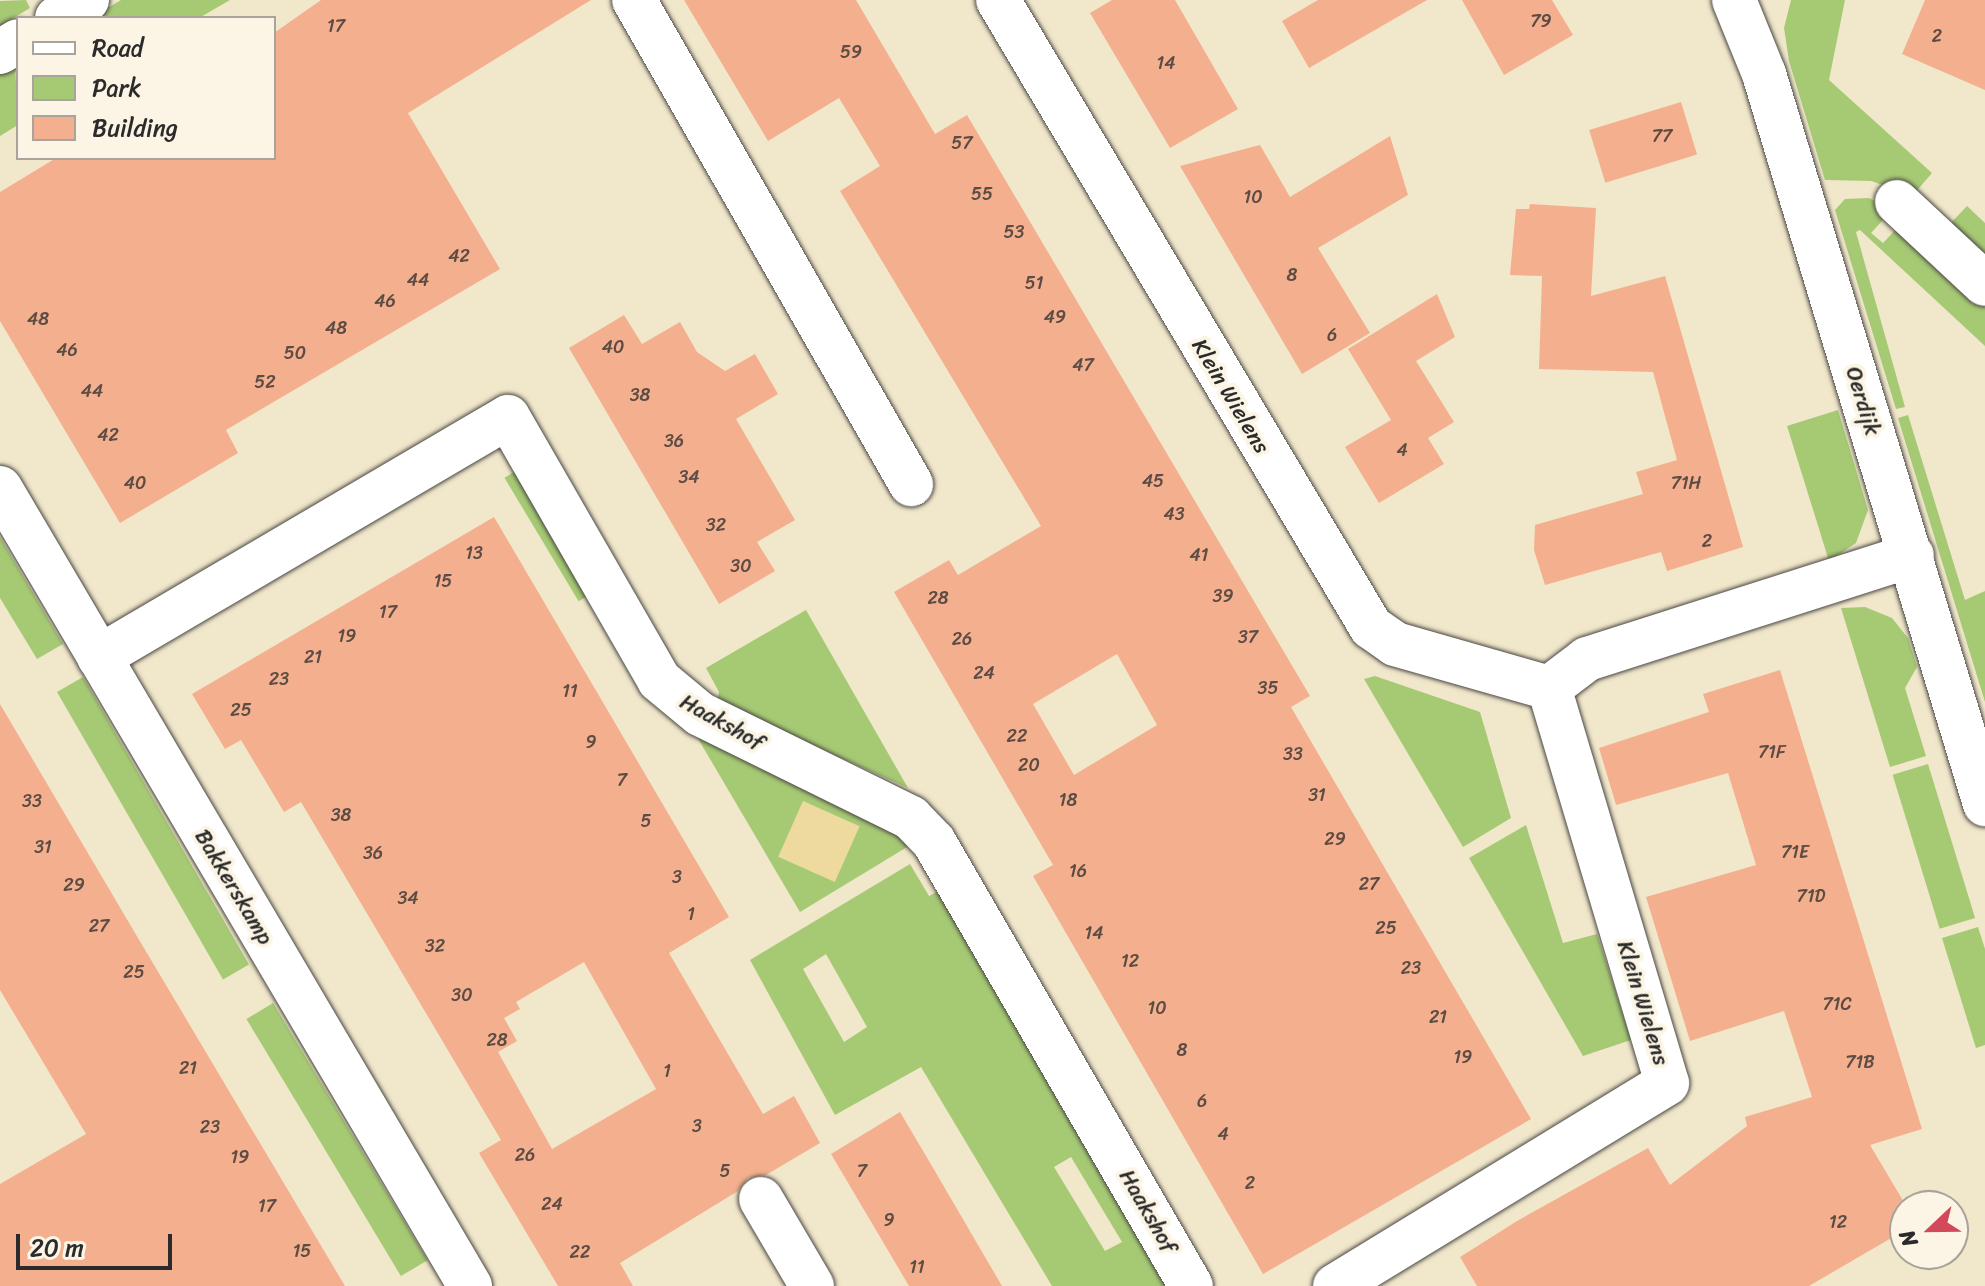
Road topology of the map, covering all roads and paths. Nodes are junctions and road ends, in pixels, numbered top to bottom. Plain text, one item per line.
1 (87, 0) edge
2 (634, 0) edge
3 (998, 0) edge
4 (1734, 0) edge
5 (60, 16) edge
6 (1897, 202) dead end
7 (1985, 284) edge
8 (911, 484) dead end
9 (0, 488) edge
10 (1912, 555) junction
11 (99, 657) junction
12 (1549, 688) junction
13 (1985, 804) edge
14 (761, 1199) dead end
15 (470, 1286) edge
16 (812, 1286) edge
17 (1191, 1286) edge
18 (1335, 1286) edge

1 - 5 street
2 - 8 street
3 - 12 street, Klein Wielens
4 - 10 street, Oerdijk
6 - 7 street
9 - 11 street, Bakkerskamp
10 - 12 street
10 - 13 street, Oerdijk
11 - 15 street, Bakkerskamp
11 - 17 street, Haakshof
12 - 18 street, Klein Wielens
14 - 16 street

